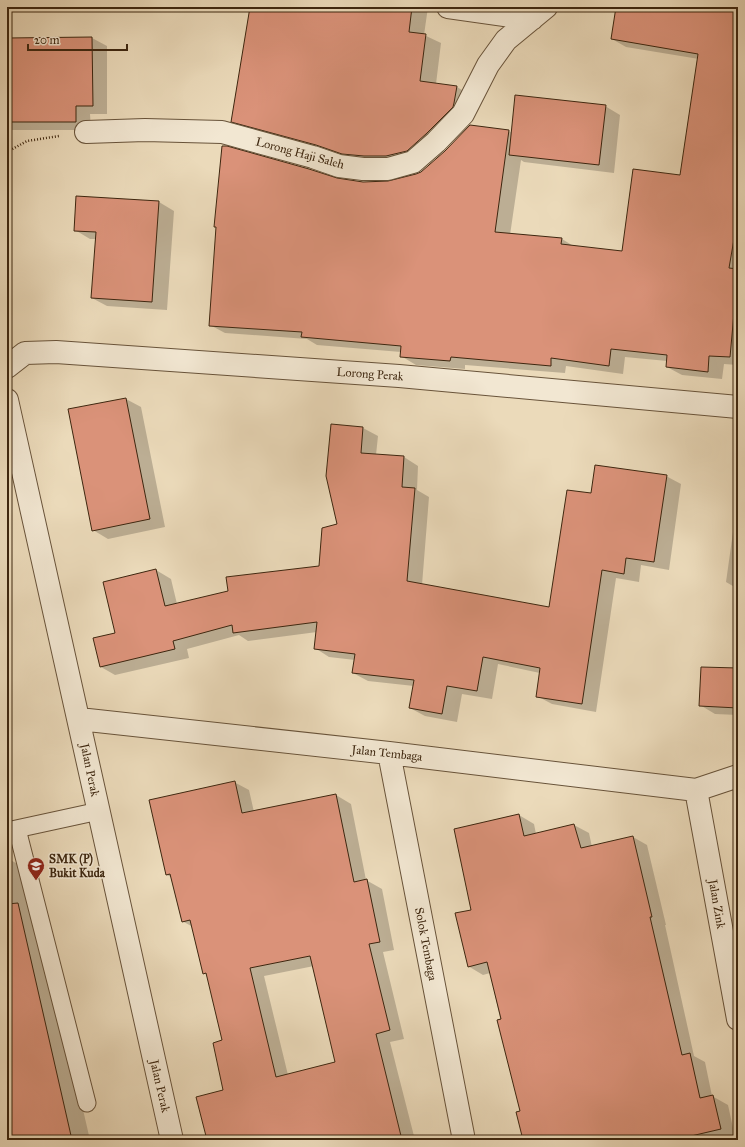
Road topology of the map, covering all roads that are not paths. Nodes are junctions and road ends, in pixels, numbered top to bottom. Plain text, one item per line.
1 (448, 7) edge
2 (539, 13) edge
3 (86, 132) road end
4 (7, 367) edge
5 (7, 400) edge
6 (738, 407) edge
7 (78, 720) junction
8 (389, 753) junction
9 (738, 776) edge
10 (696, 790) junction
11 (98, 811) junction
12 (12, 830) edge
13 (738, 1019) edge
14 (87, 1103) dead end
15 (463, 1135) dead end
16 (172, 1140) edge

1 - 2 street
2 - 3 street, Lorong Haji Saleh
4 - 6 street, Lorong Perak
5 - 7 street, Jalan Perak
7 - 8 street, Jalan Tembaga
7 - 11 street, Jalan Perak
8 - 10 street, Jalan Tembaga
8 - 15 street, Solok Tembaga
9 - 10 street
10 - 13 street, Jalan Zink
11 - 12 lane
11 - 16 street, Jalan Perak
12 - 14 lane

